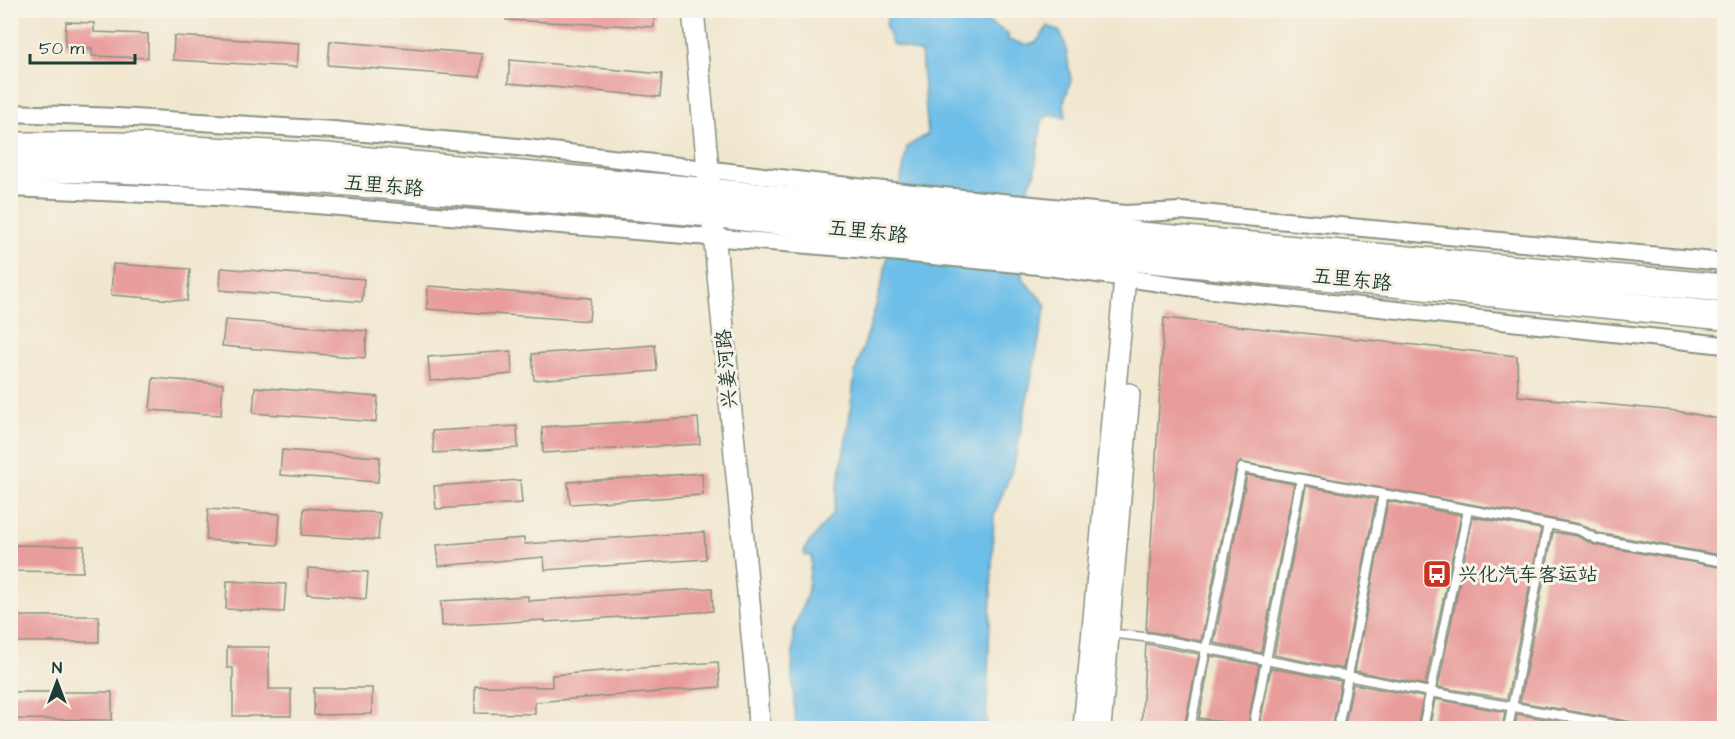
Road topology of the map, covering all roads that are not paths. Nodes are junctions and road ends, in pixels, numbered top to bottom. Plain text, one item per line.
1 (693, 10) edge
2 (10, 113) edge
3 (10, 146) edge
4 (10, 168) edge
5 (10, 188) edge
6 (710, 203) junction
7 (872, 220) junction
8 (1049, 238) junction
9 (1725, 262) edge
10 (1133, 268) junction
11 (1725, 288) edge
12 (1725, 316) edge
13 (1725, 345) edge
14 (1301, 479) junction
15 (1383, 494) junction
16 (1468, 510) junction
17 (1548, 525) junction
18 (1725, 562) edge
19 (1101, 632) junction
20 (1206, 649) junction
21 (1266, 661) junction
22 (1348, 676) junction
23 (1430, 692) junction
24 (1512, 707) junction
25 (759, 729) edge
26 (1084, 729) edge
27 (1100, 729) edge
28 (1225, 729) edge
29 (1253, 729) edge
30 (1338, 729) edge
31 (1423, 729) edge
32 (1508, 729) edge
33 (1632, 729) edge

1 - 6 street, 兴姜河路
2 - 6 street
3 - 6 main road, 五里东路
4 - 6 main road, 五里东路
5 - 6 street
6 - 7 main road, 五里东路
6 - 7 street
6 - 25 street, 兴姜河路
7 - 8 main road, 五里东路
7 - 8 street
8 - 9 street
8 - 10 main road, 五里东路
8 - 11 main road, 五里东路
10 - 12 main road, 五里东路
10 - 13 street
10 - 19 street
14 - 15 lane
14 - 20 lane
14 - 21 lane
15 - 16 lane
15 - 22 lane
16 - 17 lane
16 - 23 lane
17 - 18 lane
17 - 24 lane
19 - 20 lane
19 - 26 street
19 - 27 street
20 - 21 lane
20 - 28 lane
21 - 22 lane
21 - 29 lane
22 - 23 lane
22 - 30 lane
23 - 24 lane
23 - 31 lane
24 - 32 lane
24 - 33 lane

